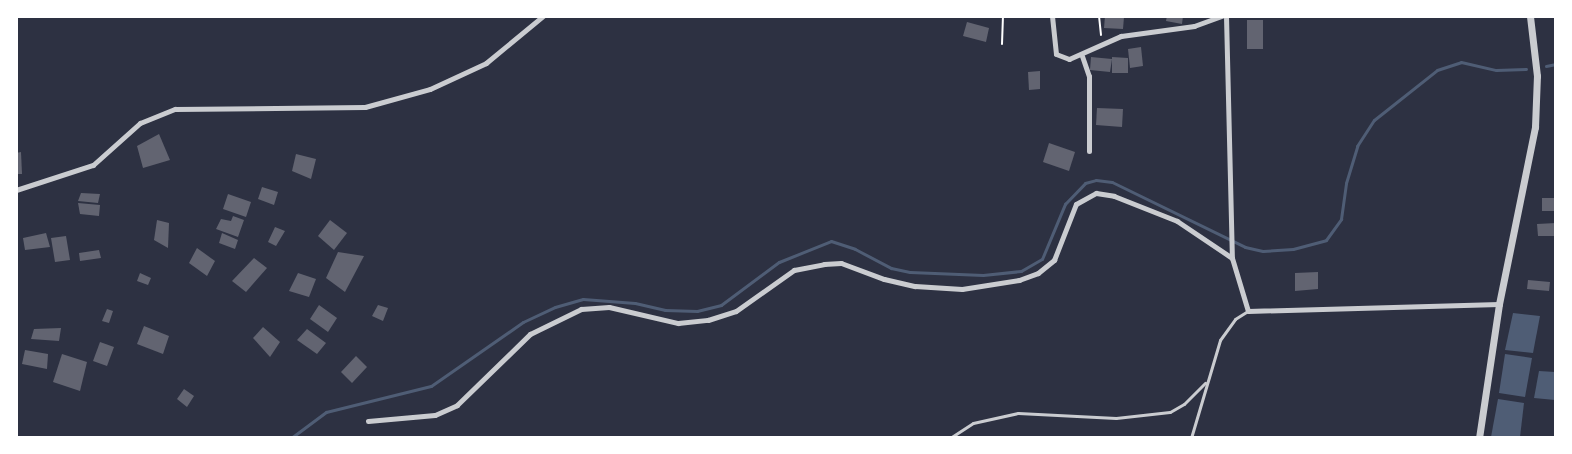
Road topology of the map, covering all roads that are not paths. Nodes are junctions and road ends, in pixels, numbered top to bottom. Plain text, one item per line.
1 (543, 16) edge
2 (1052, 16) edge
3 (1224, 16) edge
4 (1530, 16) edge
5 (1082, 56) junction
6 (1089, 151) dead end
7 (16, 190) edge
8 (1232, 258) junction
9 (1499, 304) junction
10 (1248, 311) junction
11 (1205, 383) junction
12 (368, 421) dead end
13 (950, 438) edge
14 (1191, 438) edge
15 (1479, 438) edge

1 - 7 street
2 - 5 street
3 - 5 street
3 - 8 street
4 - 9 street
5 - 6 street
8 - 10 street
8 - 12 street
9 - 10 street
9 - 15 street
10 - 11 lane
11 - 13 lane
11 - 14 lane

